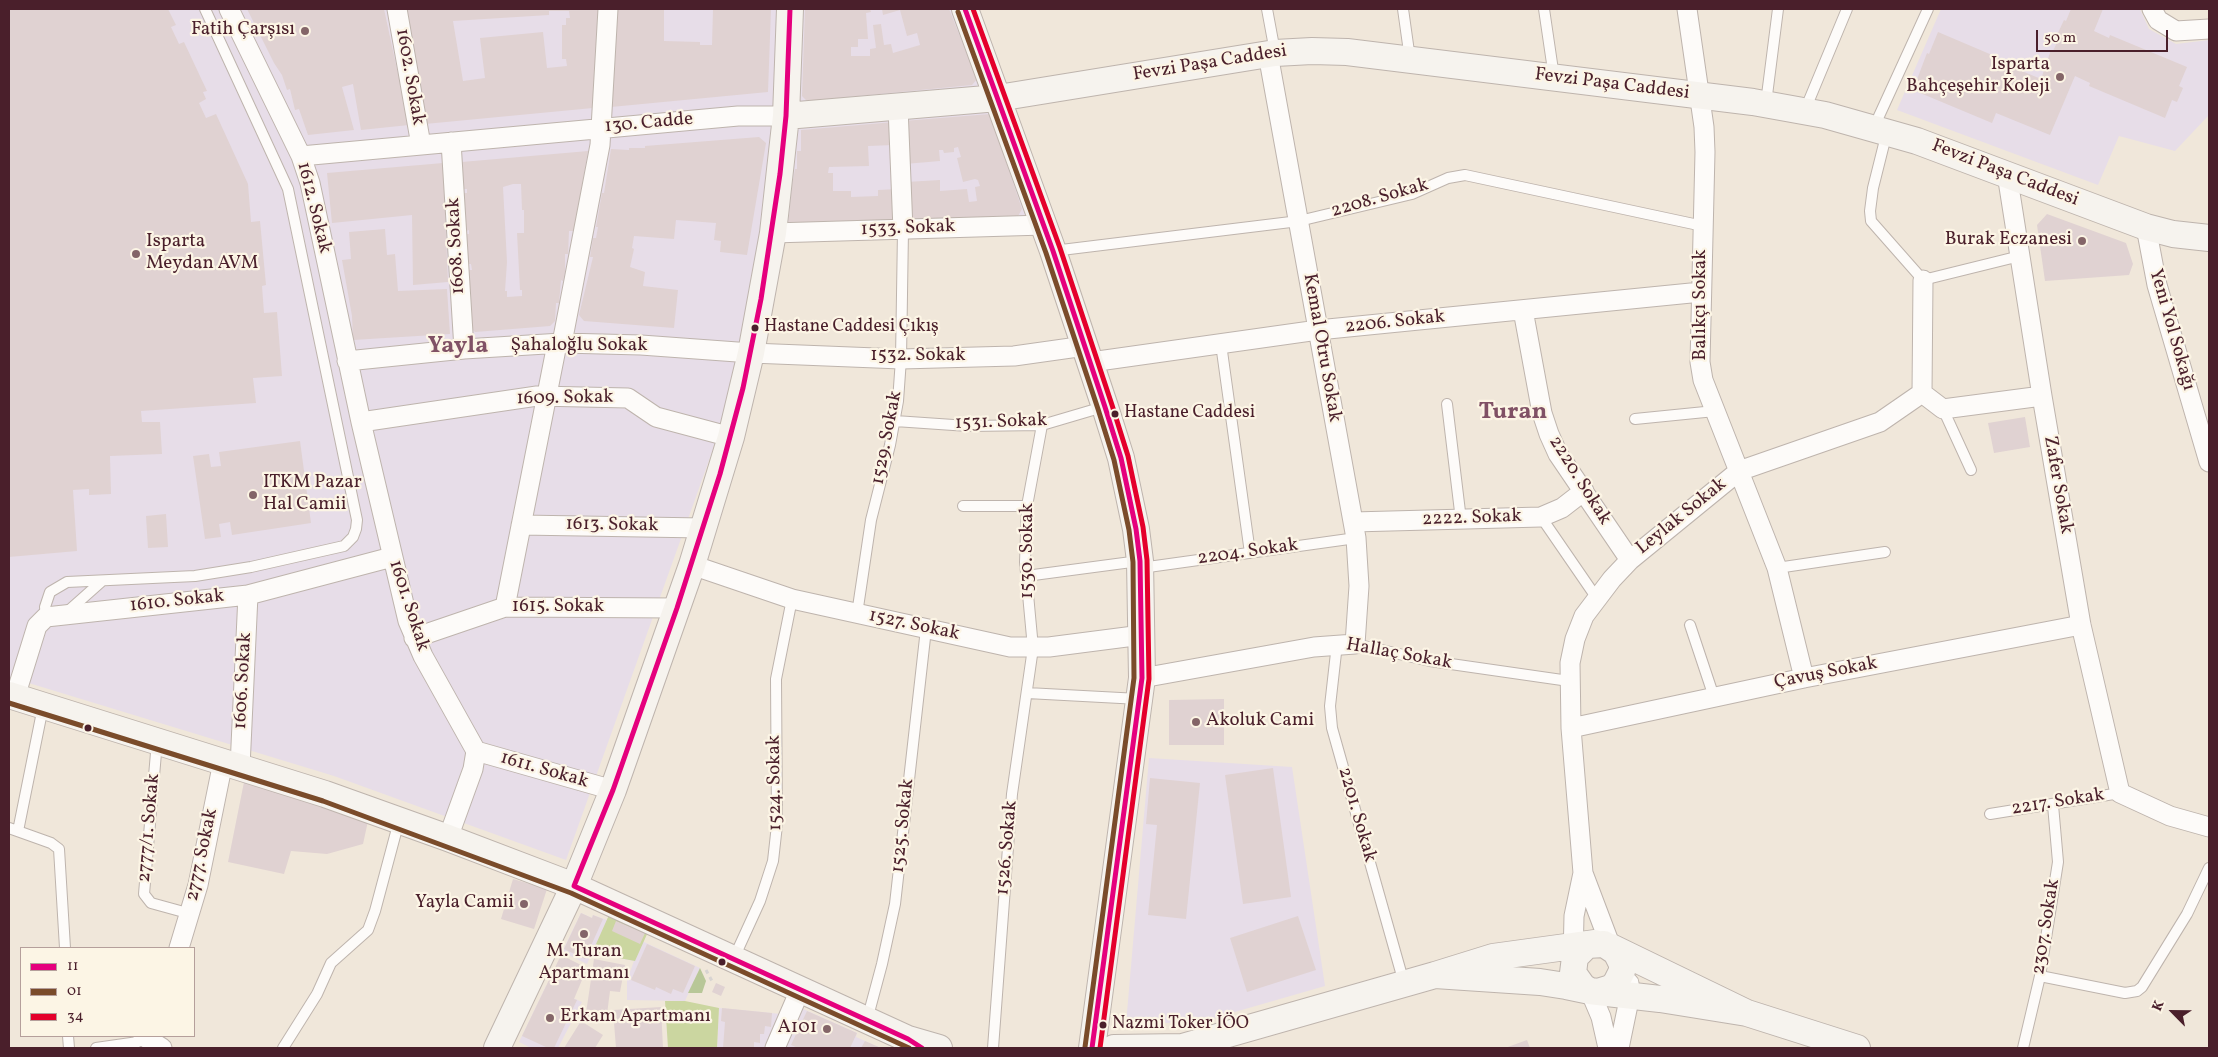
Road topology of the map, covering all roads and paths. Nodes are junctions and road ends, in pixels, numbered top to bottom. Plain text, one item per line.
1 (206, 9) edge
2 (229, 9) edge
3 (398, 9) edge
4 (608, 9) edge
5 (790, 9) edge
6 (965, 9) edge
7 (1267, 9) edge
8 (1403, 9) edge
9 (1544, 9) edge
10 (1688, 9) edge
11 (1778, 9) edge
12 (1847, 9) edge
13 (1928, 9) edge
14 (2152, 9) edge
15 (2209, 29) edge
16 (1272, 53) junction
17 (1410, 60) junction
18 (1554, 78) junction
19 (1700, 95) junction
20 (998, 98) junction
21 (1766, 104) junction
22 (898, 107) junction
23 (1805, 111) junction
24 (786, 116) junction
25 (601, 128) junction
26 (1880, 129) junction
27 (451, 142) junction
28 (421, 145) junction
29 (301, 156) junction
30 (2007, 174) junction
31 (1299, 222) junction
32 (1044, 225) junction
33 (1703, 226) junction
34 (2146, 226) junction
35 (903, 230) junction
36 (773, 233) junction
37 (2209, 238) edge
38 (1054, 251) junction
39 (2020, 256) junction
40 (1923, 280) junction
41 (1701, 292) junction
42 (1523, 310) junction
43 (1318, 330) junction
44 (560, 343) junction
45 (1220, 344) junction
46 (464, 349) junction
47 (751, 353) junction
48 (1088, 354) junction
49 (901, 359) junction
50 (347, 360) junction
51 (1922, 393) junction
52 (547, 395) junction
53 (2042, 396) junction
54 (1447, 404) dead end
55 (1106, 407) junction
56 (1943, 409) junction
57 (1715, 411) junction
58 (1635, 419) dead end
59 (895, 421) junction
60 (361, 422) junction
61 (1042, 425) junction
62 (731, 437) junction
63 (2209, 462) edge
64 (1971, 470) dead end
65 (1739, 471) junction
66 (1584, 491) junction
67 (963, 506) dead end
68 (1027, 506) junction
69 (1541, 517) junction
70 (1461, 520) junction
71 (521, 525) junction
72 (703, 528) junction
73 (1354, 530) junction
74 (1250, 552) junction
75 (1885, 552) dead end
76 (392, 557) junction
77 (1630, 560) junction
78 (1140, 564) junction
79 (692, 565) junction
80 (1777, 568) junction
81 (1026, 576) junction
82 (102, 581) junction
83 (248, 595) junction
84 (1596, 597) junction
85 (792, 599) junction
86 (505, 607) junction
87 (678, 608) junction
88 (65, 613) junction
89 (857, 614) junction
90 (46, 617) junction
91 (1690, 625) dead end
92 (2081, 626) junction
93 (926, 629) junction
94 (1142, 635) junction
95 (414, 638) junction
96 (1346, 644) junction
97 (1033, 648) junction
98 (1804, 678) junction
99 (1569, 681) junction
100 (1141, 689) junction
101 (1028, 693) junction
102 (12, 696) edge
103 (1714, 697) junction
104 (43, 706) junction
105 (1571, 728) junction
106 (157, 740) junction
107 (476, 752) junction
108 (232, 764) junction
109 (613, 790) junction
110 (2120, 793) junction
111 (2053, 805) junction
112 (1990, 814) dead end
113 (399, 820) junction
114 (2209, 827) edge
115 (14, 830) edge
116 (448, 838) junction
117 (2209, 868) edge
118 (1583, 873) junction
119 (574, 886) junction
120 (190, 914) junction
121 (65, 947) edge
122 (179, 947) edge
123 (1594, 952) junction
124 (733, 959) junction
125 (706, 970) dead end
126 (1435, 975) junction
127 (2040, 976) junction
128 (713, 983) dead end
129 (1404, 984) junction
130 (800, 990) junction
131 (1594, 992) junction
132 (1630, 995) junction
133 (1747, 1013) junction
134 (867, 1020) junction
135 (139, 1040) edge
136 (915, 1043) edge
137 (502, 1046) edge
138 (96, 1048) edge
139 (162, 1048) edge
140 (283, 1048) edge
141 (775, 1048) edge
142 (939, 1048) edge
143 (993, 1048) edge
144 (1092, 1048) edge
145 (1114, 1048) edge
146 (1181, 1048) edge
147 (1608, 1048) edge
148 (1619, 1048) edge
149 (1856, 1048) edge
150 (2023, 1048) edge

1 - 82 lane
2 - 29 street, 1612. Sokak
3 - 28 street, 1602. Sokak
4 - 25 street
5 - 24 main road
6 - 20 main road
7 - 16 lane
8 - 17 lane
9 - 18 lane
10 - 19 street, Balıkçı Sokak
11 - 21 lane
12 - 23 lane
13 - 26 lane
14 - 15 street
16 - 17 main road, Fevzi Paşa Caddesi
16 - 20 main road, Fevzi Paşa Caddesi
16 - 31 street, Kemal Otru Sokak
17 - 18 main road, Fevzi Paşa Caddesi
18 - 19 main road, Fevzi Paşa Caddesi
19 - 21 main road, Fevzi Paşa Caddesi
19 - 33 street, Balıkçı Sokak
20 - 22 main road, 130. Cadde
20 - 32 main road
21 - 23 main road, Fevzi Paşa Caddesi
22 - 24 main road, 130. Cadde
22 - 35 street
23 - 26 main road, Fevzi Paşa Caddesi
24 - 25 street, 130. Cadde
24 - 36 main road
25 - 27 street, 130. Cadde
25 - 44 street
26 - 30 main road, Fevzi Paşa Caddesi
26 - 40 lane
27 - 28 street, 130. Cadde
27 - 46 street, 1608. Sokak
28 - 29 street, 130. Cadde
29 - 50 street, 1612. Sokak
30 - 34 main road, Fevzi Paşa Caddesi
30 - 39 street, Zafer Sokak
31 - 33 lane, 2208. Sokak
31 - 38 lane, 2208. Sokak
31 - 43 street, Kemal Otru Sokak
32 - 35 street, 1533. Sokak
32 - 38 main road
33 - 41 street, Balıkçı Sokak
34 - 37 main road, Fevzi Paşa Caddesi
34 - 63 street, Yeni Yol Sokağı
35 - 36 street, 1533. Sokak
35 - 49 lane, 1529. Sokak
36 - 47 main road
38 - 48 main road
39 - 40 lane
39 - 53 street, Zafer Sokak
40 - 51 street
41 - 42 street, 2206. Sokak
41 - 57 street, Balıkçı Sokak
42 - 43 street, 2206. Sokak
42 - 66 street, 2220. Sokak
43 - 45 street, 2206. Sokak
43 - 73 street, Kemal Otru Sokak
44 - 46 street, Şahaloğlu Sokak
44 - 47 street, Şahaloğlu Sokak
44 - 52 street
45 - 48 street, 2206. Sokak
45 - 74 lane
46 - 50 street, Şahaloğlu Sokak
47 - 49 street, 1532. Sokak
47 - 62 main road
48 - 49 street, 1532. Sokak
48 - 55 main road
49 - 59 lane, 1529. Sokak
50 - 60 street, 1601. Sokak
51 - 56 street
51 - 65 street, Leylak Sokak
52 - 60 street, 1609. Sokak
52 - 62 street, 1609. Sokak
52 - 71 street
53 - 56 street
53 - 92 street, Zafer Sokak
54 - 70 lane
55 - 61 lane, 1531. Sokak
55 - 78 main road
56 - 64 lane
57 - 58 lane
57 - 65 street, Balıkçı Sokak
59 - 61 lane, 1531. Sokak
59 - 89 lane, 1529. Sokak
60 - 76 street, 1601. Sokak
61 - 68 lane, 1530. Sokak
62 - 72 main road
65 - 77 street, Leylak Sokak
65 - 80 street, Balıkçı Sokak
66 - 69 street, 2222. Sokak
66 - 77 street, 2220. Sokak
67 - 68 lane
68 - 81 lane, 1530. Sokak
69 - 70 street, 2222. Sokak
69 - 84 lane
70 - 73 street, 2222. Sokak
71 - 72 street, 1613. Sokak
71 - 86 street
72 - 79 main road
73 - 74 lane, 2204. Sokak
73 - 96 street, Kemal Otru Sokak
74 - 78 lane, 2204. Sokak
75 - 80 lane
76 - 83 street, 1610. Sokak
76 - 95 street, 1601. Sokak
77 - 84 street, Leylak Sokak
78 - 81 lane, 2204. Sokak
78 - 94 main road
79 - 85 street, 1527. Sokak
79 - 87 main road
80 - 98 street, Balıkçı Sokak
81 - 97 lane, 1530. Sokak
82 - 88 lane
82 - 90 lane
83 - 88 street, 1610. Sokak
83 - 108 street, 1606. Sokak
84 - 99 street, Leylak Sokak
85 - 89 street, 1527. Sokak
85 - 124 lane, 1524. Sokak
86 - 87 street, 1615. Sokak
86 - 95 street, 1615. Sokak
87 - 109 main road
88 - 90 street, 1610. Sokak
89 - 93 street, 1527. Sokak
90 - 102 street
91 - 103 lane
92 - 98 street, Çavuş Sokak
92 - 110 street, Zafer Sokak
93 - 97 street, 1527. Sokak
93 - 134 lane, 1525. Sokak
94 - 97 street, 1527. Sokak
94 - 100 main road
95 - 107 street, 1601. Sokak
96 - 99 lane, Hallaç Sokak
96 - 100 street, Hallaç Sokak
96 - 129 lane, 2201. Sokak
97 - 101 lane, 1526. Sokak
98 - 103 street, Çavuş Sokak
99 - 105 street, Leylak Sokak
100 - 101 lane
100 - 144 main road
101 - 143 lane, 1526. Sokak
102 - 104 main road
103 - 105 street, Çavuş Sokak
104 - 106 main road
104 - 115 lane
105 - 118 street, Leylak Sokak
106 - 108 main road
106 - 120 lane, 2777/1. Sokak
107 - 109 street, 1611. Sokak
107 - 116 street
108 - 113 main road
108 - 120 street, 2777. Sokak
109 - 119 main road
110 - 111 lane, 2217. Sokak
110 - 114 street, 2217. Sokak
111 - 112 lane, 2217. Sokak
111 - 127 lane, 2307. Sokak
113 - 116 main road
113 - 140 lane
115 - 121 lane
116 - 119 main road
117 - 127 lane
118 - 123 street, Leylak Sokak
118 - 123 street, Leylak Sokak
119 - 124 main road
119 - 137 main road
120 - 122 street, 2777. Sokak
123 - 126 main road
123 - 131 main road
123 - 131 main road
123 - 132 street
123 - 133 main road
124 - 130 main road
125 - 128 path
126 - 129 main road
126 - 131 main road
127 - 150 lane, 2307. Sokak
129 - 146 main road
130 - 134 main road
130 - 141 street
131 - 132 main road
131 - 147 street
132 - 133 main road
132 - 148 street
133 - 149 main road
134 - 136 main road
135 - 138 lane
135 - 139 street
136 - 142 main road
145 - 146 main road

